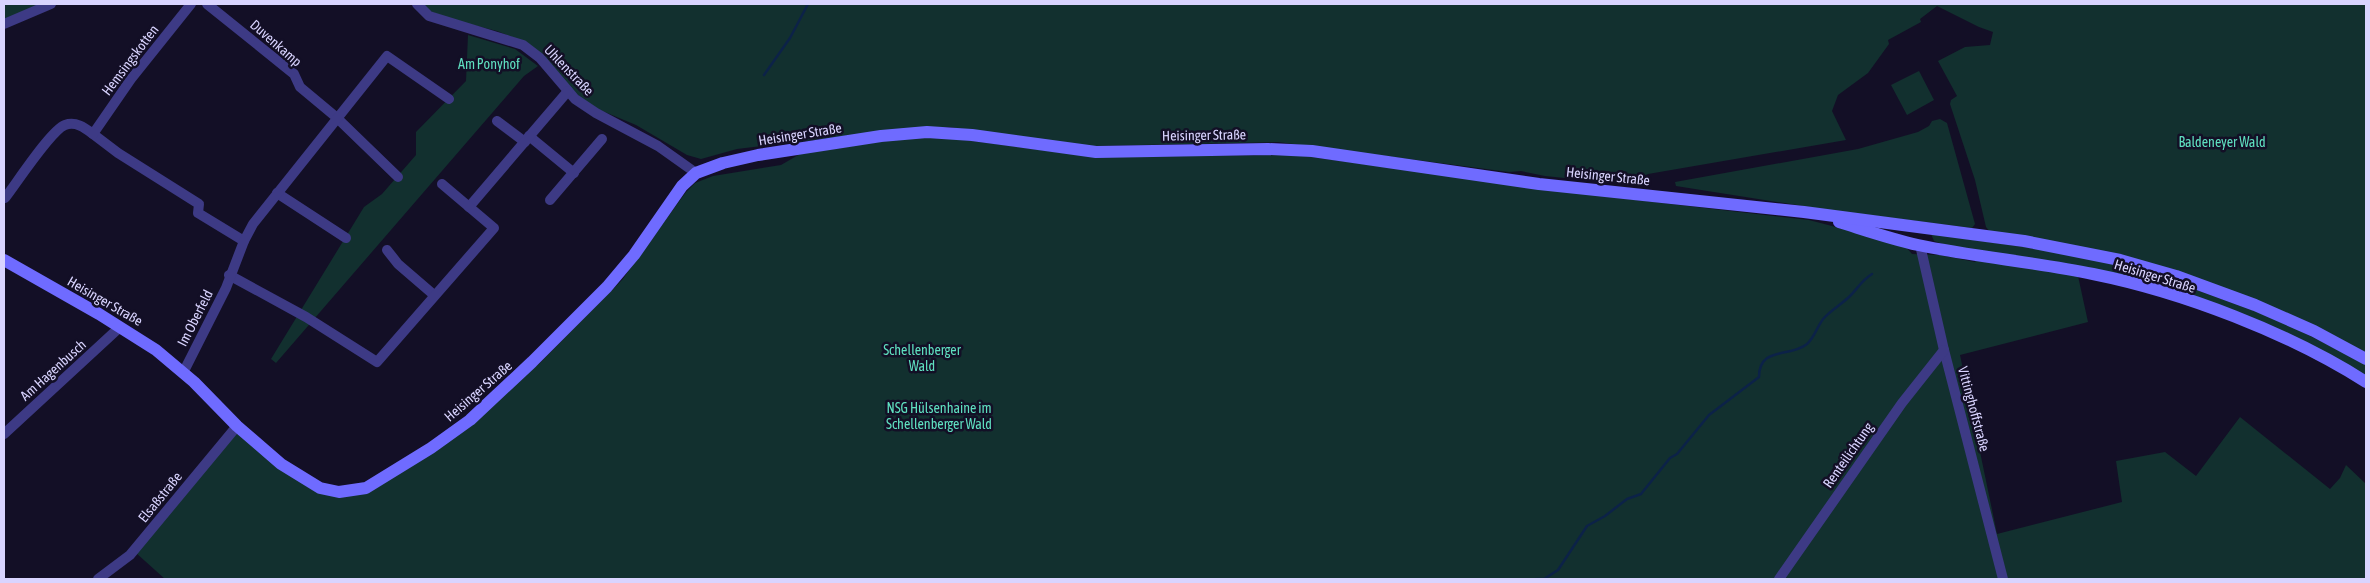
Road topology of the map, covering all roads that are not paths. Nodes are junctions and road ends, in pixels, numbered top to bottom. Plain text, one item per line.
1 (51, 4) edge
2 (191, 4) edge
3 (207, 4) edge
4 (417, 4) edge
5 (4, 24) edge
6 (568, 91) junction
7 (449, 99) dead end
8 (336, 117) junction
9 (498, 121) dead end
10 (93, 134) junction
11 (527, 139) junction
12 (602, 139) dead end
13 (574, 173) junction
14 (696, 173) junction
15 (398, 177) dead end
16 (442, 184) dead end
17 (277, 193) junction
18 (5, 198) edge
19 (550, 200) dead end
20 (469, 207) junction
21 (1804, 212) junction
22 (1920, 227) junction
23 (346, 238) dead end
24 (244, 241) junction
25 (1920, 245) junction
26 (387, 250) dead end
27 (4, 260) edge
28 (229, 275) junction
29 (434, 295) junction
30 (120, 327) junction
31 (1944, 350) junction
32 (2366, 359) edge
33 (183, 373) junction
34 (2366, 382) edge
35 (237, 426) junction
36 (4, 434) edge
37 (98, 579) edge
38 (1780, 579) edge
39 (2003, 579) edge

1 - 5 street
2 - 10 street, Hemsingskotten
3 - 8 street, Duvenkamp
4 - 6 street, Uhlenstraße
6 - 11 street
6 - 14 street, Uhlenstraße
7 - 8 street, Im Oberfeld
8 - 15 street
8 - 17 street, Im Oberfeld
9 - 11 street
10 - 18 street
10 - 24 street
11 - 13 street
11 - 20 street
12 - 13 street
13 - 19 street
14 - 21 main road, Heisinger Straße
14 - 35 main road, Heisinger Straße
16 - 20 street
17 - 23 street
17 - 24 street, Im Oberfeld
20 - 29 street
21 - 22 main road, Heisinger Straße
21 - 25 main road, Heisinger Straße
22 - 25 main road
22 - 32 main road, Heisinger Straße
24 - 28 street, Im Oberfeld
25 - 31 street, Vittinghoffstraße
25 - 34 main road, Heisinger Straße
26 - 29 street
27 - 30 main road, Heisinger Straße
28 - 29 street
28 - 33 street, Im Oberfeld
30 - 33 main road, Heisinger Straße
30 - 36 street, Am Hagenbusch
31 - 38 street, Renteilichtung
31 - 39 street, Vittinghoffstraße
33 - 35 main road, Heisinger Straße
35 - 37 street, Elsaßstraße

